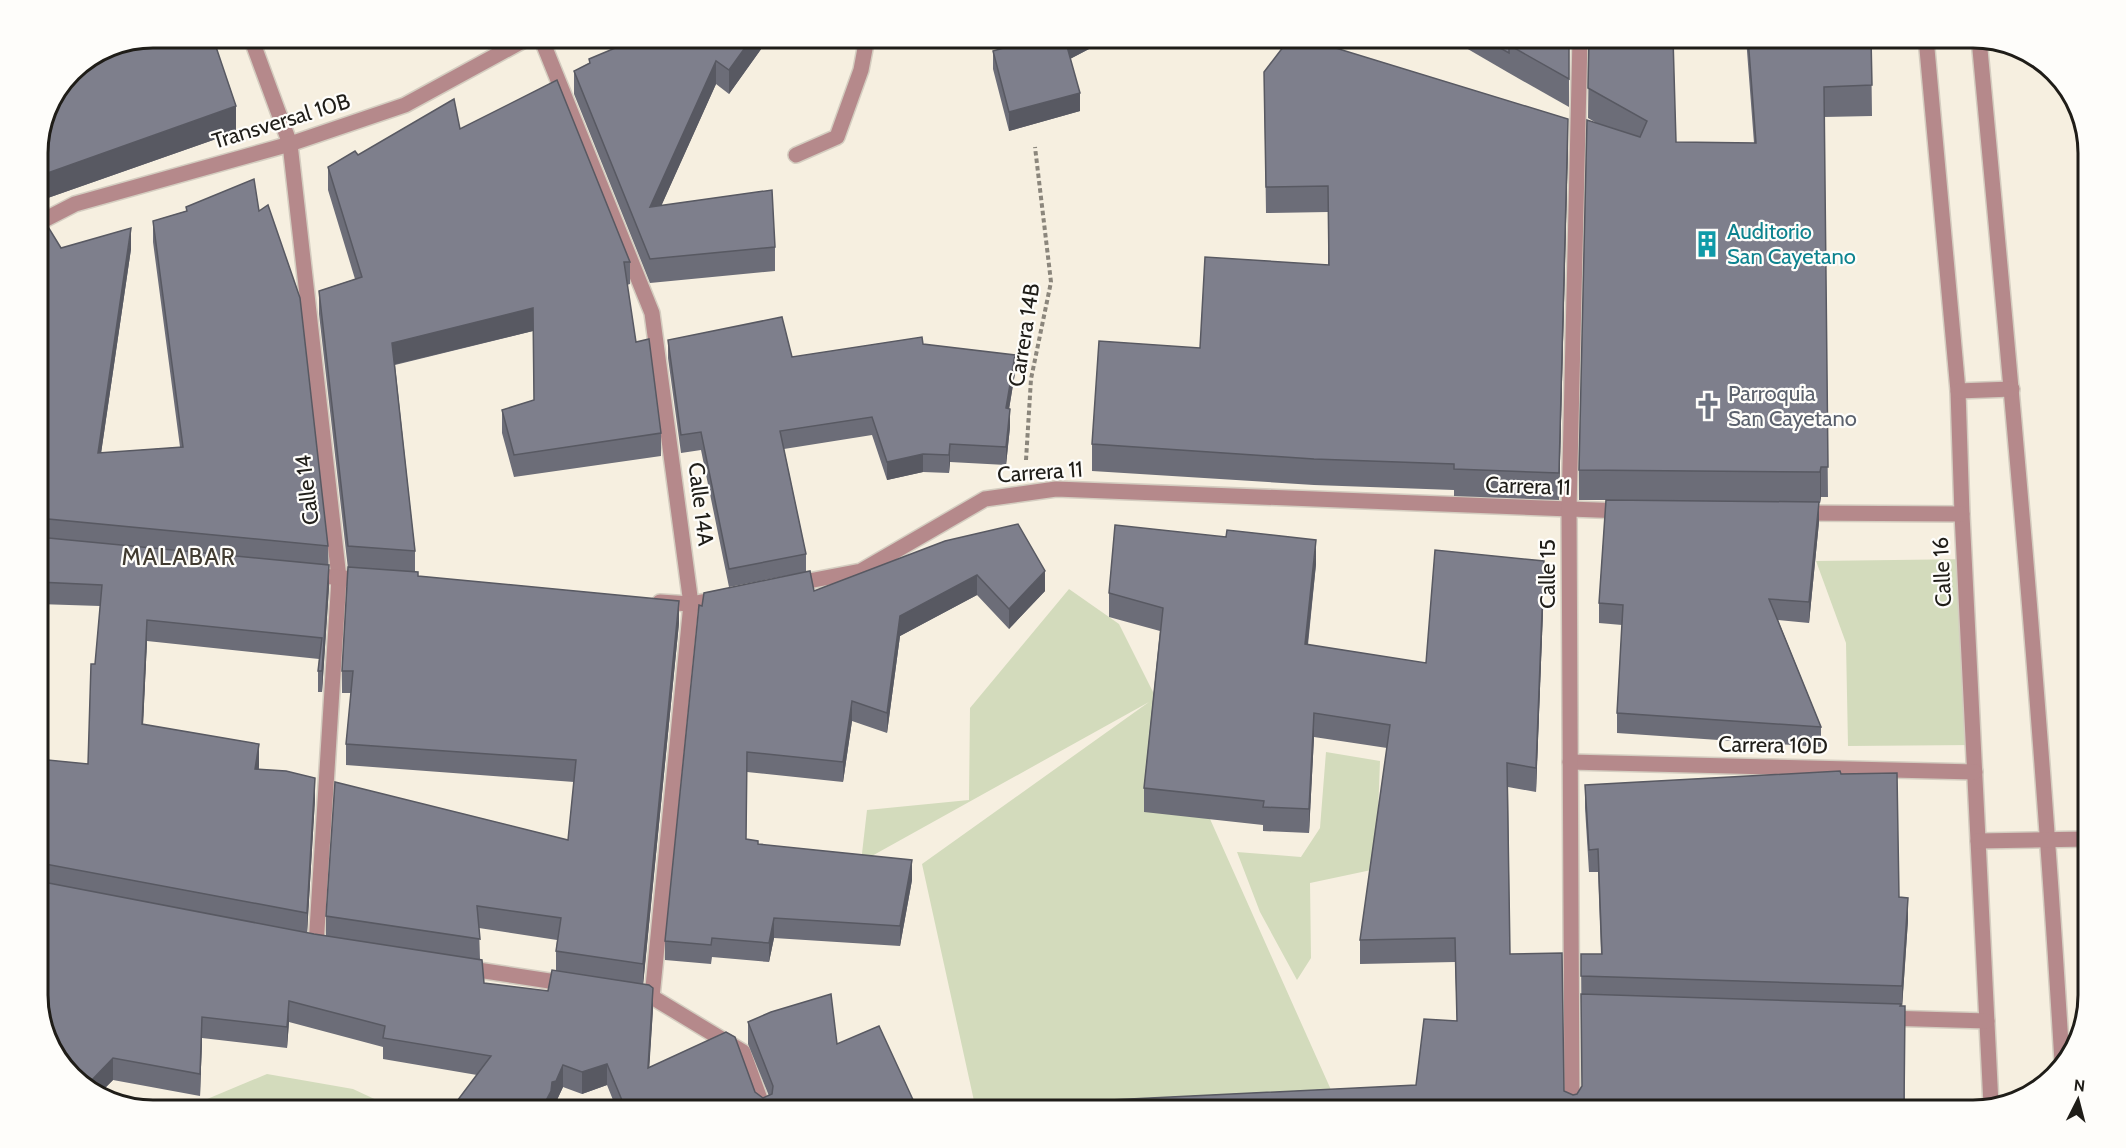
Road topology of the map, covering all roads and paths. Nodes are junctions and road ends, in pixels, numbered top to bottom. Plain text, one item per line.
1 (255, 48) edge
2 (510, 48) edge
3 (545, 48) edge
4 (865, 48) edge
5 (1580, 48) edge
6 (1927, 48) edge
7 (1980, 48) edge
8 (290, 144) junction
9 (1035, 147) dead end
10 (796, 155) dead end
11 (48, 218) edge
12 (2012, 389) junction
13 (1958, 391) junction
14 (1024, 494) junction
15 (1569, 510) junction
16 (1641, 511) edge
17 (1783, 513) edge
18 (1962, 514) junction
19 (293, 573) edge
20 (339, 578) junction
21 (386, 581) edge
22 (782, 586) edge
23 (736, 595) edge
24 (644, 601) edge
25 (691, 604) junction
26 (1570, 762) junction
27 (1975, 772) junction
28 (2049, 839) junction
29 (2078, 839) edge
30 (1978, 841) junction
31 (316, 946) edge
32 (455, 967) edge
33 (582, 986) edge
34 (628, 993) edge
35 (652, 997) junction
36 (1869, 1017) edge
37 (1987, 1021) junction
38 (2061, 1051) edge
39 (1992, 1098) edge
40 (760, 1100) edge
41 (1572, 1100) edge

1 - 8 street, Calle 14
2 - 8 street, Transversal 10B
3 - 25 street, Calle 14A
4 - 10 street
5 - 15 street, Calle 15
6 - 13 street, Calle 16
7 - 12 street
8 - 11 street, Transversal 10B
8 - 20 street, Calle 14
9 - 14 path, Carrera 14B
12 - 13 street
12 - 28 street
13 - 18 street, Calle 16
14 - 15 street, Carrera 11
14 - 22 street, Carrera 11
15 - 16 street, Carrera 11
15 - 26 street, Calle 15
17 - 18 street
18 - 27 street, Calle 16
19 - 20 street
20 - 21 street
20 - 31 street, Calle 14
23 - 25 street
24 - 25 street
25 - 35 street, Calle 14A
26 - 27 street, Carrera 10D
26 - 41 street, Calle 15
27 - 30 street, Calle 16
28 - 29 street
28 - 30 street
28 - 38 street
30 - 37 street, Calle 16
32 - 33 street
34 - 35 street
35 - 40 street
36 - 37 street
37 - 39 street, Calle 16

